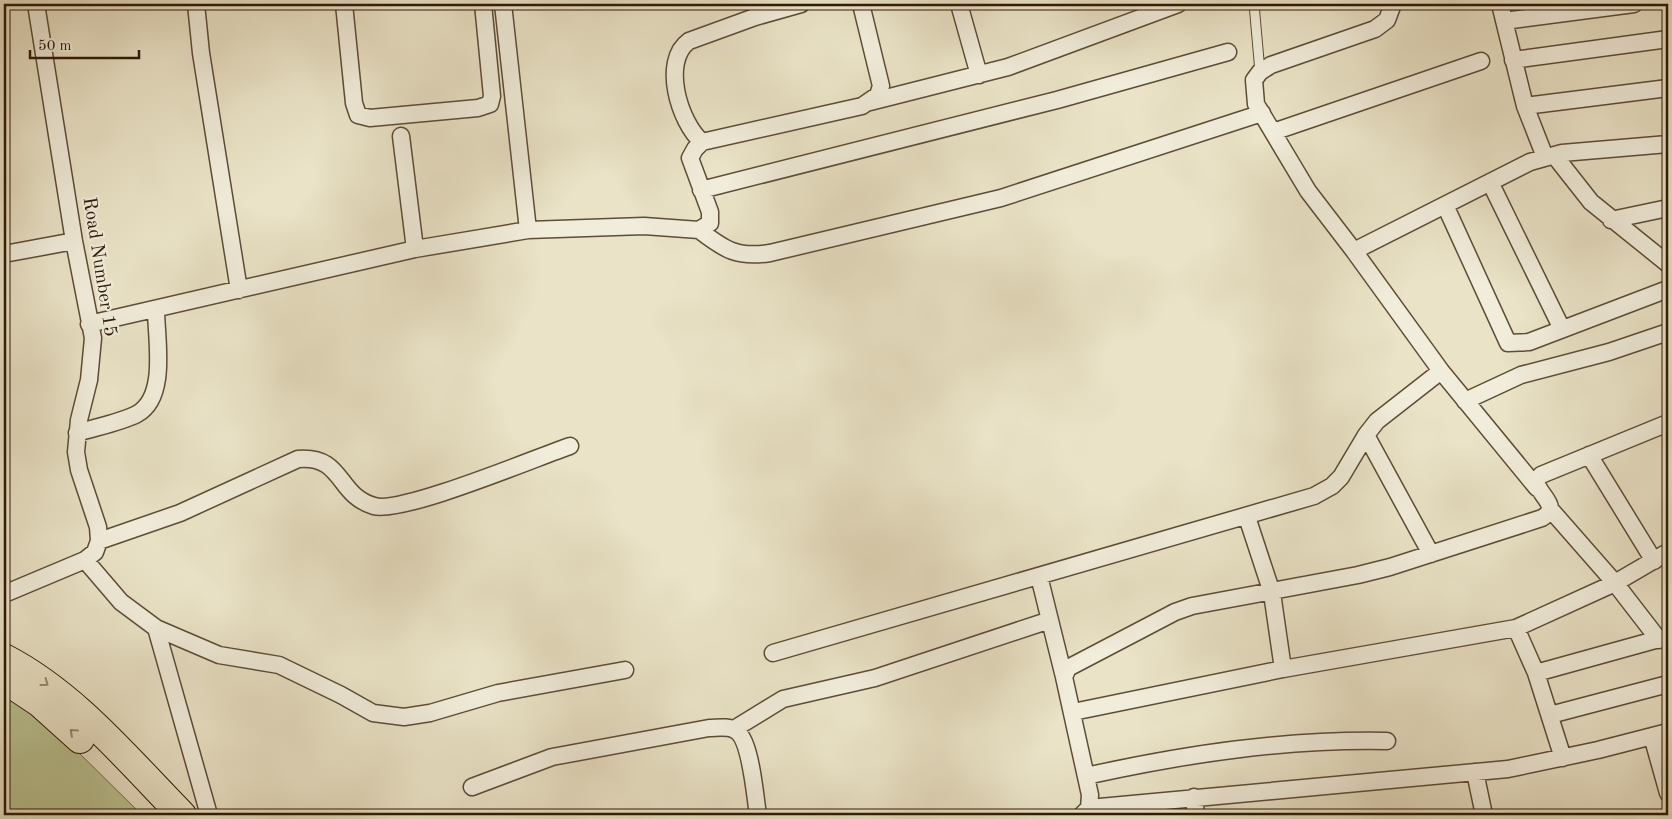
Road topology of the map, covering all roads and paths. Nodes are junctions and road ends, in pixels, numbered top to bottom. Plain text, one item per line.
1 (36, 4) edge
2 (196, 4) edge
3 (344, 4) edge
4 (483, 4) edge
5 (504, 4) edge
6 (800, 4) edge
7 (861, 4) edge
8 (959, 4) edge
9 (1178, 4) edge
10 (1254, 4) edge
11 (1393, 4) edge
12 (1500, 4) edge
13 (1634, 4) edge
14 (753, 10) edge
15 (1504, 21) junction
16 (1668, 39) edge
17 (1228, 52) dead end
18 (1513, 60) junction
19 (1481, 61) dead end
20 (1260, 72) junction
21 (979, 75) junction
22 (1668, 88) edge
23 (870, 102) junction
24 (1525, 106) junction
25 (1262, 113) junction
26 (1273, 132) junction
27 (401, 136) dead end
28 (702, 142) junction
29 (1668, 144) edge
30 (1549, 156) junction
31 (1490, 182) junction
32 (701, 190) junction
33 (1446, 205) junction
34 (1668, 208) edge
35 (1611, 220) junction
36 (528, 230) junction
37 (699, 230) junction
38 (74, 241) junction
39 (415, 249) junction
40 (1354, 250) junction
41 (4, 254) edge
42 (1668, 264) edge
43 (1668, 289) edge
44 (240, 290) junction
45 (156, 309) junction
46 (89, 324) junction
47 (1562, 330) junction
48 (1668, 332) edge
49 (1441, 371) junction
50 (1465, 400) junction
51 (1668, 423) edge
52 (77, 433) junction
53 (1366, 435) junction
54 (570, 446) dead end
55 (1589, 455) junction
56 (1537, 488) junction
57 (1551, 510) junction
58 (1247, 517) junction
59 (99, 541) junction
60 (1431, 554) junction
61 (1661, 556) edge
62 (85, 560) junction
63 (1039, 576) junction
64 (1615, 583) junction
65 (1272, 593) junction
66 (4, 594) edge
67 (1050, 620) junction
68 (156, 628) junction
69 (1516, 628) junction
70 (1663, 638) edge
71 (773, 653) dead end
72 (4, 658) edge
73 (1283, 669) junction
74 (625, 670) dead end
75 (1536, 673) junction
76 (1064, 677) junction
77 (4, 679) edge
78 (1668, 684) edge
79 (1073, 712) junction
80 (1550, 715) junction
81 (734, 729) junction
82 (1668, 732) edge
83 (1652, 736) junction
84 (1387, 741) dead end
85 (1563, 758) junction
86 (1475, 772) junction
87 (1086, 776) junction
88 (472, 787) dead end
89 (1668, 793) edge
90 (1194, 796) junction
91 (1131, 809) edge
92 (1085, 811) edge
93 (158, 815) edge
94 (182, 815) edge
95 (209, 815) edge
96 (758, 815) edge
97 (1196, 815) edge
98 (1484, 815) edge

1 - 38 street, Road Number 15
2 - 44 street
3 - 4 street
5 - 36 street
6 - 14 street
7 - 23 street
8 - 21 street
9 - 21 street
10 - 20 lane
11 - 20 street
12 - 15 street
13 - 15 street
14 - 28 street
15 - 18 street
16 - 18 street
17 - 32 street
18 - 24 street
19 - 26 street
20 - 25 street
21 - 23 street
22 - 24 street
23 - 28 street
24 - 30 street
25 - 26 street
25 - 37 street
26 - 40 street
27 - 39 street
28 - 32 street
29 - 30 street
30 - 31 street
30 - 35 street
31 - 33 street
31 - 47 street
32 - 37 street
33 - 40 street
33 - 47 street
34 - 35 street
35 - 42 street
36 - 37 street
36 - 39 street
38 - 41 street
38 - 46 street, Road Number 15
39 - 44 street
40 - 49 street
43 - 47 street
44 - 45 street
45 - 46 street
45 - 52 street
46 - 52 street, Road Number 15
48 - 50 street
49 - 50 street
49 - 53 street
50 - 56 street
51 - 55 street
52 - 59 street, Road Number 15
53 - 58 street
53 - 60 street
54 - 59 street
55 - 56 street
55 - 61 street
56 - 57 street
57 - 60 street
57 - 64 street
58 - 63 street
58 - 65 street
59 - 62 street
60 - 65 street
61 - 64 street
62 - 66 street
62 - 68 street
63 - 67 street
63 - 71 street
64 - 69 street
64 - 70 street
65 - 73 street
65 - 76 street
67 - 76 street
67 - 81 street
68 - 74 street
68 - 95 street
69 - 73 street
69 - 75 street
70 - 75 street
72 -> 94 highway
73 - 79 street
75 - 80 street
76 - 79 street
93 -> 77 highway
78 - 80 street
79 - 87 street
80 - 85 street
81 - 88 street
81 - 96 street
82 - 83 street
83 - 85 street
83 - 89 street
84 - 87 street
85 - 86 street
86 - 90 street
86 - 98 street
87 - 92 street
90 - 91 street
90 - 97 street
91 - 92 street

